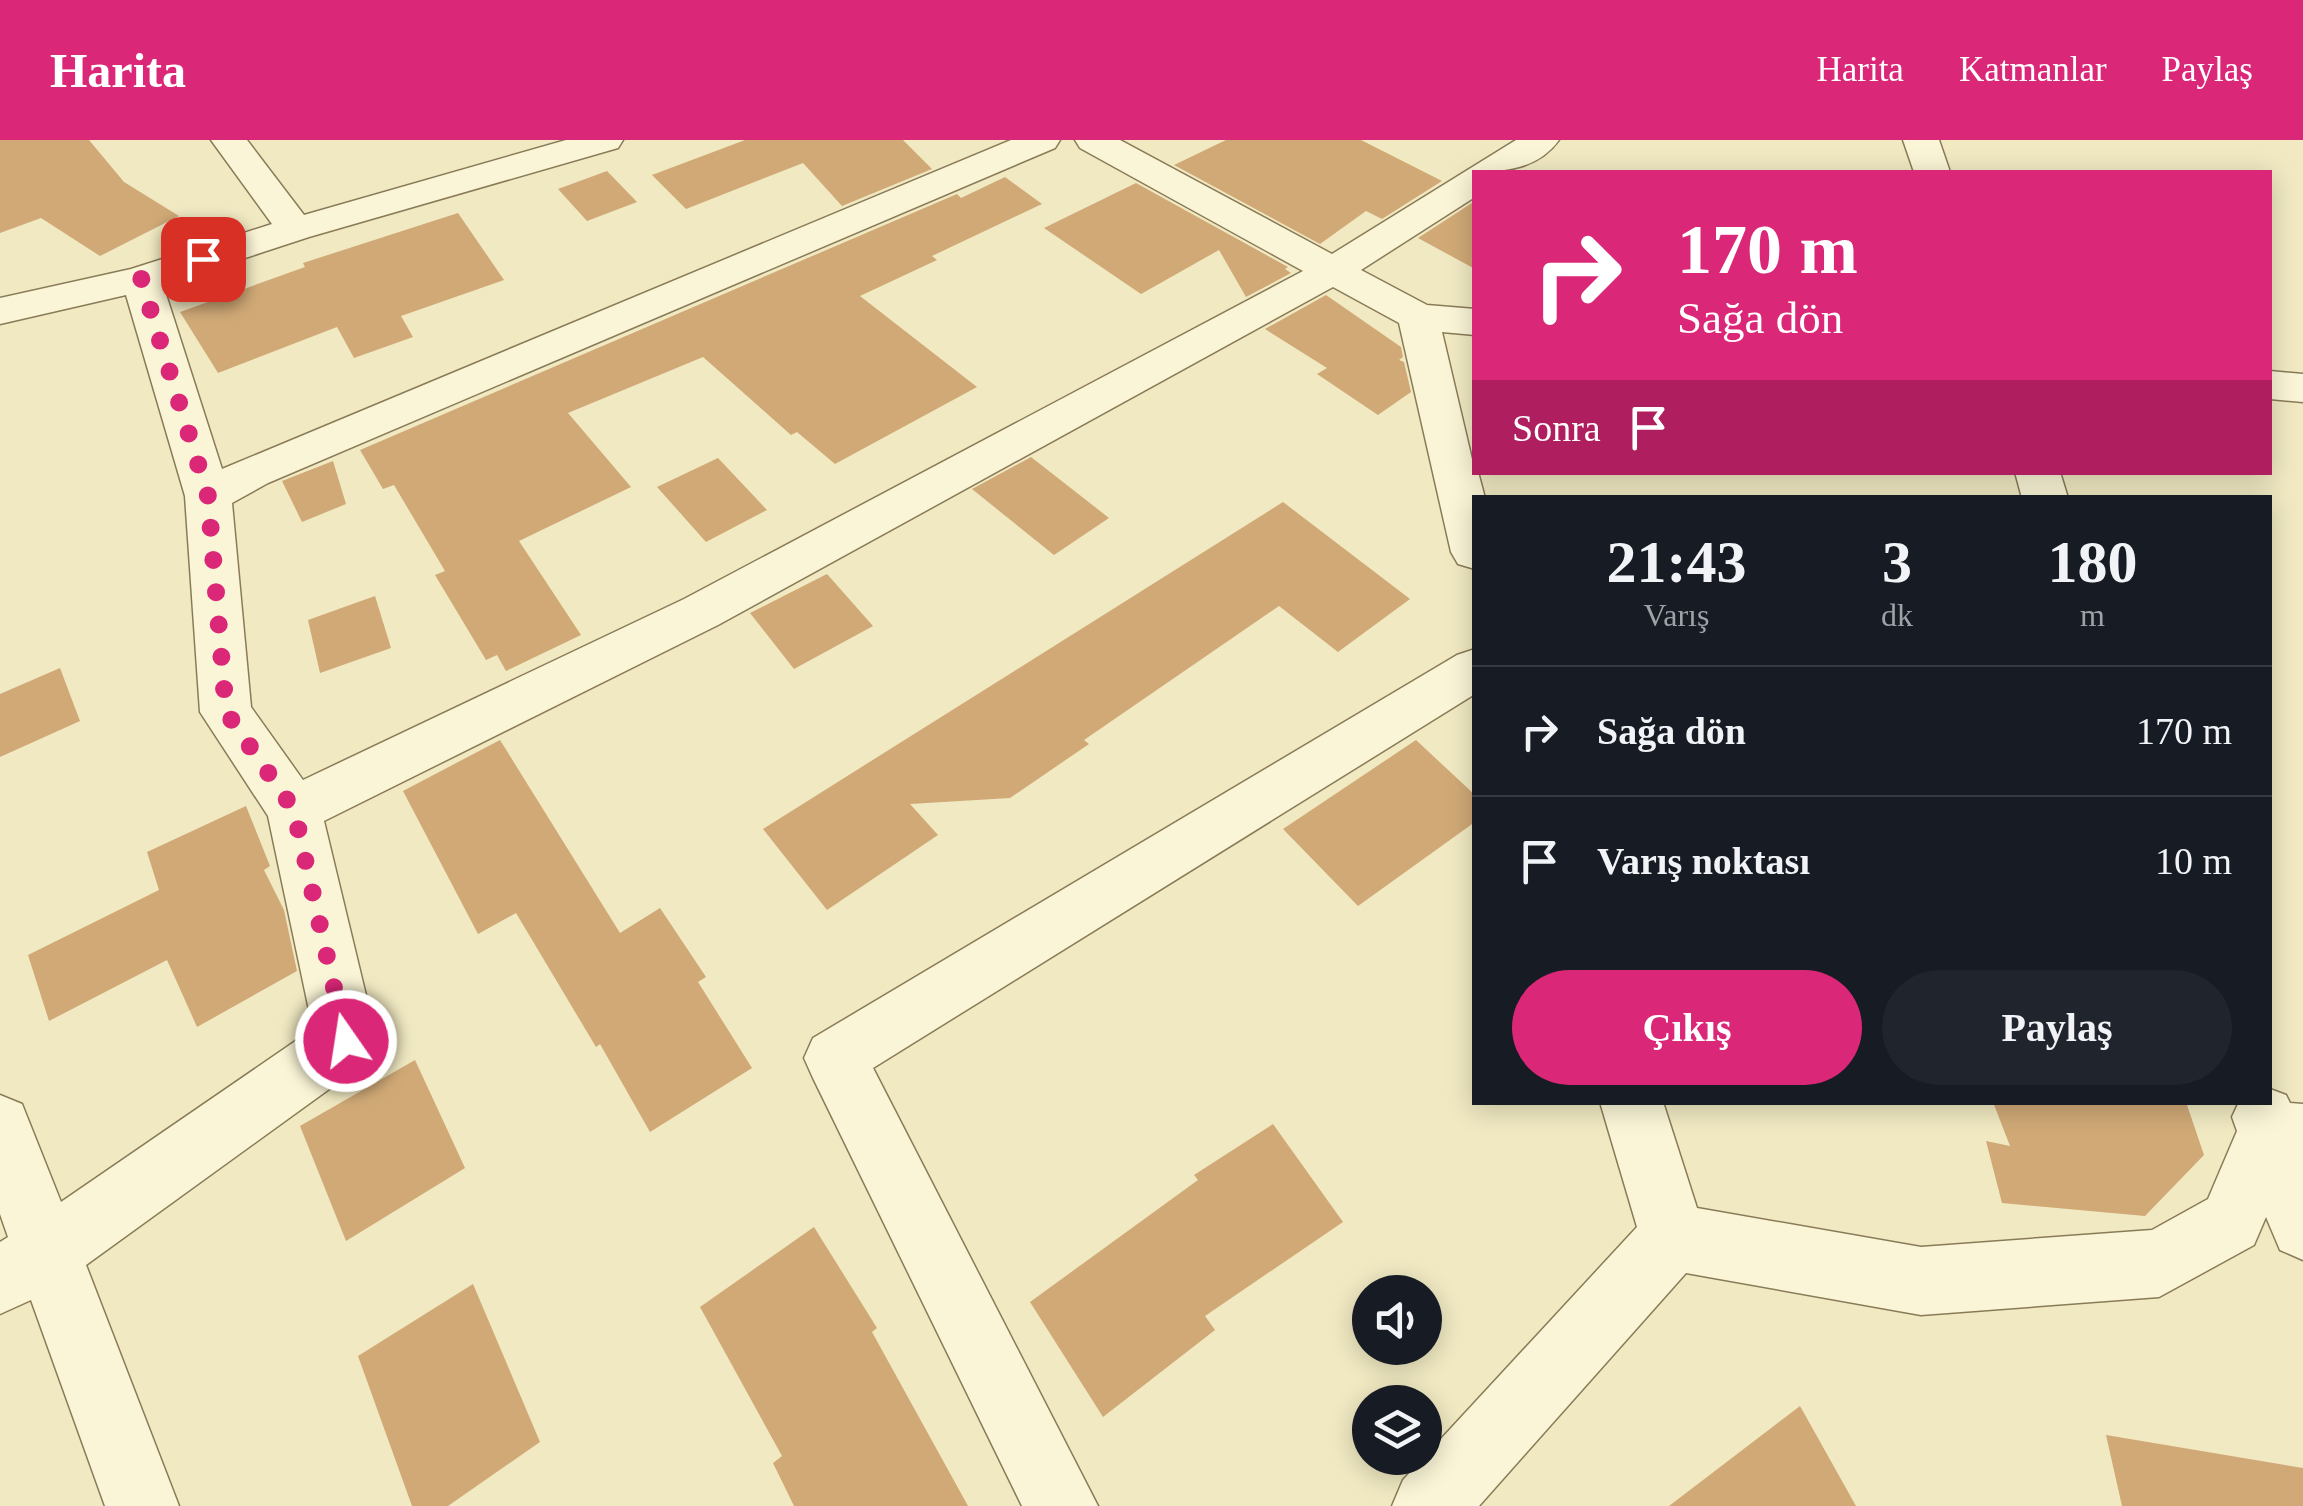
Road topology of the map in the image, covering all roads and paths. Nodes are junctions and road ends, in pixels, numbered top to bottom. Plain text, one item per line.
1 (228, 140) edge
2 (605, 140) edge
3 (1042, 140) edge
4 (1094, 140) edge
5 (1541, 140) edge
6 (1921, 140) edge
7 (1492, 170) edge
8 (1931, 170) edge
9 (1472, 183) edge
10 (296, 229) junction
11 (1332, 270) junction
12 (141, 279) junction
13 (0, 311) edge
14 (1418, 318) junction
15 (1472, 322) edge
16 (2272, 386) edge
17 (2303, 388) edge
18 (208, 496) junction
19 (1472, 540) edge
20 (1472, 671) edge
21 (294, 810) junction
22 (1632, 1105) edge
23 (2277, 1123) edge
24 (0, 1126) edge
25 (2303, 1227) edge
26 (1672, 1237) junction
27 (24, 1266) edge
28 (142, 1506) edge
29 (1060, 1506) edge
30 (1429, 1506) edge

1 - 10 street
2 - 10 street
3 - 18 street
4 - 11 street
5 - 7 street
6 - 8 street
9 - 11 street
10 - 12 street
11 - 14 street
11 - 21 street
12 - 13 street
12 - 18 street
14 - 15 street
14 - 19 street
16 - 17 street
18 - 21 street
20 - 29 street
21 - 27 street
22 - 26 street
23 - 25 street
23 - 26 street
24 - 27 street
26 - 30 street
27 - 28 street

